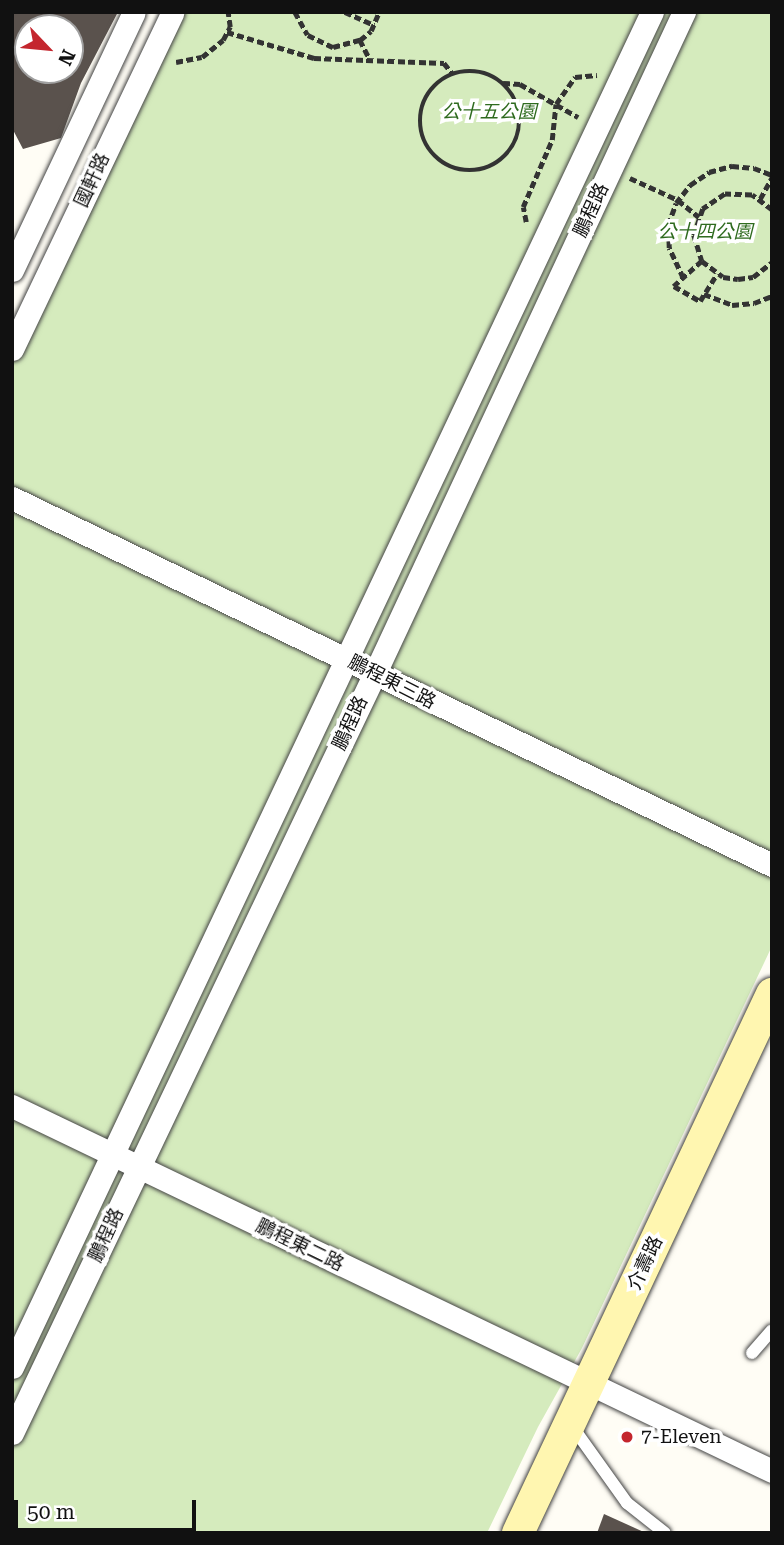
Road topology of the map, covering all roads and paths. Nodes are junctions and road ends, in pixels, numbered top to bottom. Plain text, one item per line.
1 (134, 12) edge
2 (173, 12) edge
3 (228, 12) edge
4 (295, 12) edge
5 (345, 12) edge
6 (379, 12) edge
7 (652, 12) edge
8 (684, 12) edge
9 (374, 25) junction
10 (227, 32) junction
11 (360, 40) junction
12 (320, 43) junction
13 (325, 58) junction
14 (370, 59) junction
15 (176, 62) dead end
16 (453, 74) junction
17 (598, 75) dead end
18 (502, 83) junction
19 (556, 104) junction
20 (578, 117) dead end
21 (552, 140) junction
22 (564, 146) dead end
23 (59, 171) junction
24 (624, 175) dead end
25 (772, 176) edge
26 (89, 187) junction
27 (760, 199) junction
28 (678, 200) junction
29 (772, 209) edge
30 (699, 217) junction
31 (526, 225) dead end
32 (702, 261) junction
33 (771, 264) edge
34 (12, 271) edge
35 (718, 274) junction
36 (683, 278) junction
37 (704, 295) junction
38 (772, 296) edge
39 (12, 349) edge
40 (12, 498) edge
41 (346, 659) junction
42 (374, 673) junction
43 (772, 865) edge
44 (772, 994) edge
45 (12, 1106) edge
46 (113, 1155) junction
47 (138, 1167) junction
48 (772, 1330) edge
49 (752, 1353) dead end
50 (12, 1367) edge
51 (589, 1384) junction
52 (570, 1424) junction
53 (12, 1433) edge
54 (772, 1471) edge
55 (518, 1533) edge
56 (665, 1533) edge

1 - 23 street, 國軒路
2 - 26 street, 國軒路
3 - 10 path
4 - 12 path
5 - 9 path
6 - 9 path
7 - 41 street, 鵬程路
8 - 42 street, 鵬程路
9 - 11 path
10 - 13 path
10 - 15 path
11 - 12 path
11 - 14 path
12 - 13 path
13 - 14 path
14 - 16 path
16 - 18 path
16 - 18 path
17 - 19 path
18 - 19 path
19 - 20 path
19 - 21 path
21 - 22 path
21 - 31 path
23 - 26 street
23 - 34 street, 國軒路
24 - 28 path
25 - 27 path
25 - 28 path
26 - 39 street, 國軒路
27 - 29 path
27 - 30 path
28 - 30 path
28 - 36 path
30 - 32 path
32 - 35 path
32 - 36 path
33 - 35 path
35 - 37 path
36 - 37 path
37 - 38 path
40 - 41 street, 鵬程東三路
41 - 42 street, 鵬程東三路
41 - 46 street, 鵬程路
42 - 43 street, 鵬程東三路
42 - 47 street, 鵬程路
44 - 51 main road, 介壽路
45 - 46 street, 鵬程東二路
46 - 47 street, 鵬程東二路
46 - 50 street, 鵬程路
47 - 51 street, 鵬程東二路
47 - 53 street, 鵬程路
48 - 49 lane
51 - 52 main road, 介壽路
51 - 54 street, 鵬程東二路
52 - 55 main road, 介壽路
52 - 56 lane

